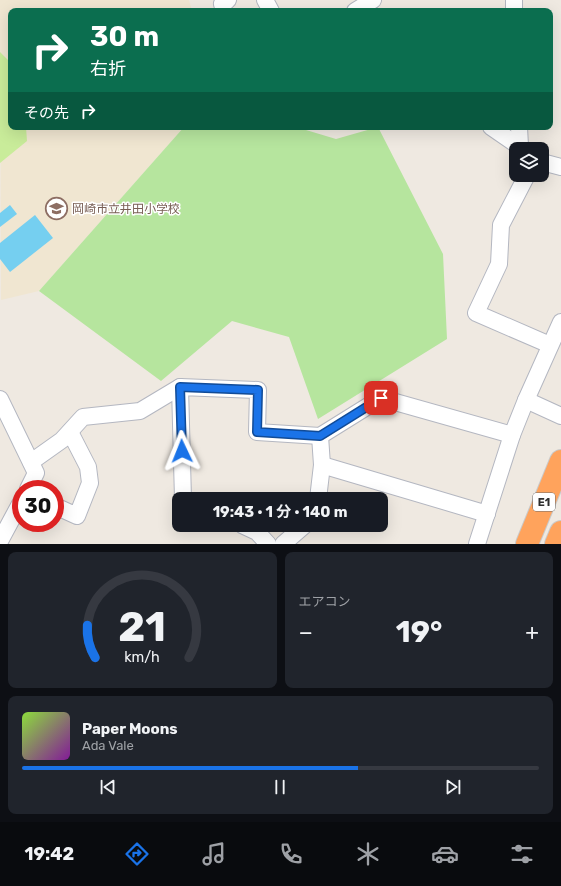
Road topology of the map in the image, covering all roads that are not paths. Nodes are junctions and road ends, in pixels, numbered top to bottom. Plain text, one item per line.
1 (228, 0) edge
2 (373, 0) edge
3 (223, 8) edge
4 (360, 8) edge
5 (495, 130) edge
6 (519, 130) edge
7 (512, 142) edge
8 (520, 142) edge
9 (549, 164) edge
10 (561, 167) edge
11 (524, 182) edge
12 (561, 322) edge
13 (550, 345) junction
14 (180, 387) junction
15 (0, 399) edge
16 (526, 400) junction
17 (561, 416) edge
18 (70, 432) junction
19 (512, 435) junction
20 (320, 436) junction
21 (561, 461) edge
22 (31, 462) junction
23 (322, 465) junction
24 (32, 480) edge
25 (183, 492) edge
26 (319, 492) edge
27 (64, 510) edge
28 (487, 514) junction
29 (12, 519) edge
30 (257, 532) edge
31 (297, 532) edge
32 (561, 532) edge
33 (0, 541) edge
34 (268, 544) edge
35 (283, 544) edge
36 (478, 544) edge
37 (527, 544) edge
38 (556, 544) edge

1 - 3 street
2 - 4 street
5 - 7 street
6 - 8 street
9 - 10 street
11 - 13 street
12 - 13 street
13 - 16 street
14 - 18 street
14 - 20 street
14 - 25 street
15 - 22 street
16 - 17 street
16 - 19 street
18 - 22 street
18 - 27 street
19 - 20 street
19 - 28 street
20 - 23 street
21 - 37 highway, E1
22 - 24 street
23 - 26 street
23 - 28 street
28 - 36 street
29 - 33 street
30 - 34 street
31 - 35 street
32 - 38 highway

